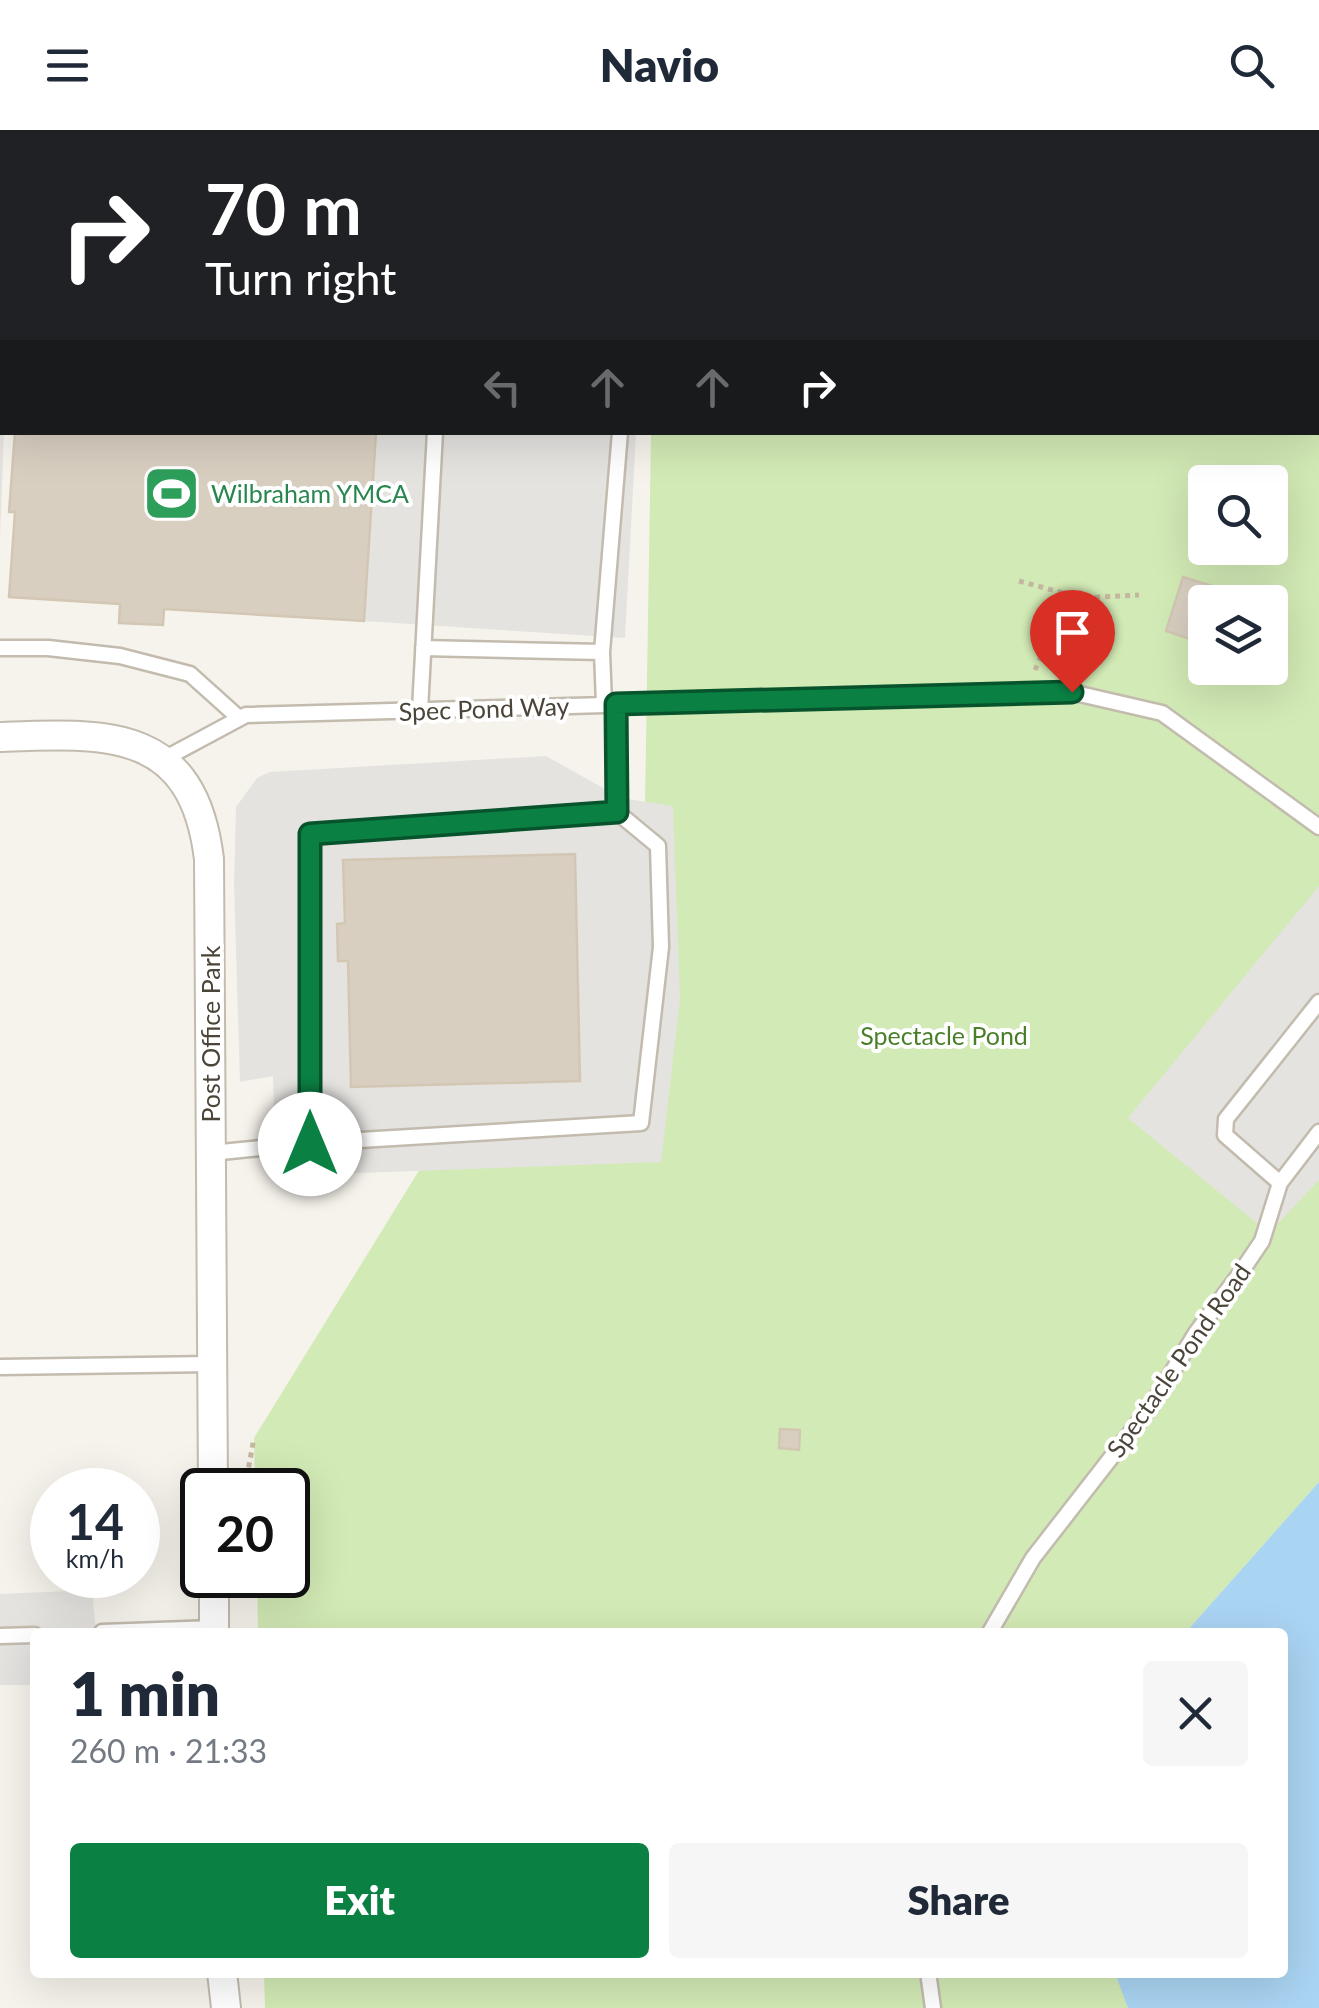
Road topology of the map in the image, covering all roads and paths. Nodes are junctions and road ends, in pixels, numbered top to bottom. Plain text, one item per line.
1 (436, 435) edge
2 (620, 435) edge
3 (1018, 581) dead end
4 (1138, 595) dead end
5 (1082, 598) junction
6 (0, 648) edge
7 (423, 648) junction
8 (602, 652) junction
9 (1033, 693) junction
10 (610, 704) junction
11 (420, 710) junction
12 (240, 718) junction
13 (0, 737) edge
14 (162, 760) junction
15 (617, 812) junction
16 (1319, 827) edge
17 (1319, 1002) edge
18 (1319, 1132) edge
19 (310, 1144) junction
20 (211, 1153) junction
21 (1280, 1182) junction
22 (212, 1364) junction
23 (0, 1367) edge
24 (254, 1438) dead end
25 (213, 1468) edge
26 (248, 1468) edge
27 (214, 1598) edge
28 (214, 1628) edge
29 (992, 1628) edge
30 (30, 1635) edge
31 (0, 1636) edge
32 (929, 1978) edge
33 (933, 2008) edge

1 - 7 lane
2 - 8 lane
3 - 5 path
4 - 5 path
5 - 9 path
6 - 12 lane
7 - 8 lane
7 - 11 lane
8 - 10 lane
9 - 10 lane, Spec Pond Way
9 - 16 lane, Spec Pond Way
10 - 11 lane, Spec Pond Way
10 - 15 lane
11 - 12 lane, Spec Pond Way
12 - 14 lane, Spec Pond Way
13 - 14 street, Post Office Park
14 - 20 street, Post Office Park
15 - 19 lane
15 - 19 lane
17 - 21 lane
18 - 21 lane, Spectacle Pond Road
19 - 20 lane
20 - 22 street, Post Office Park
21 - 29 lane, Spectacle Pond Road
22 - 23 lane
22 - 25 street, Post Office Park
24 - 26 path
27 - 28 street
30 - 31 lane
32 - 33 lane

